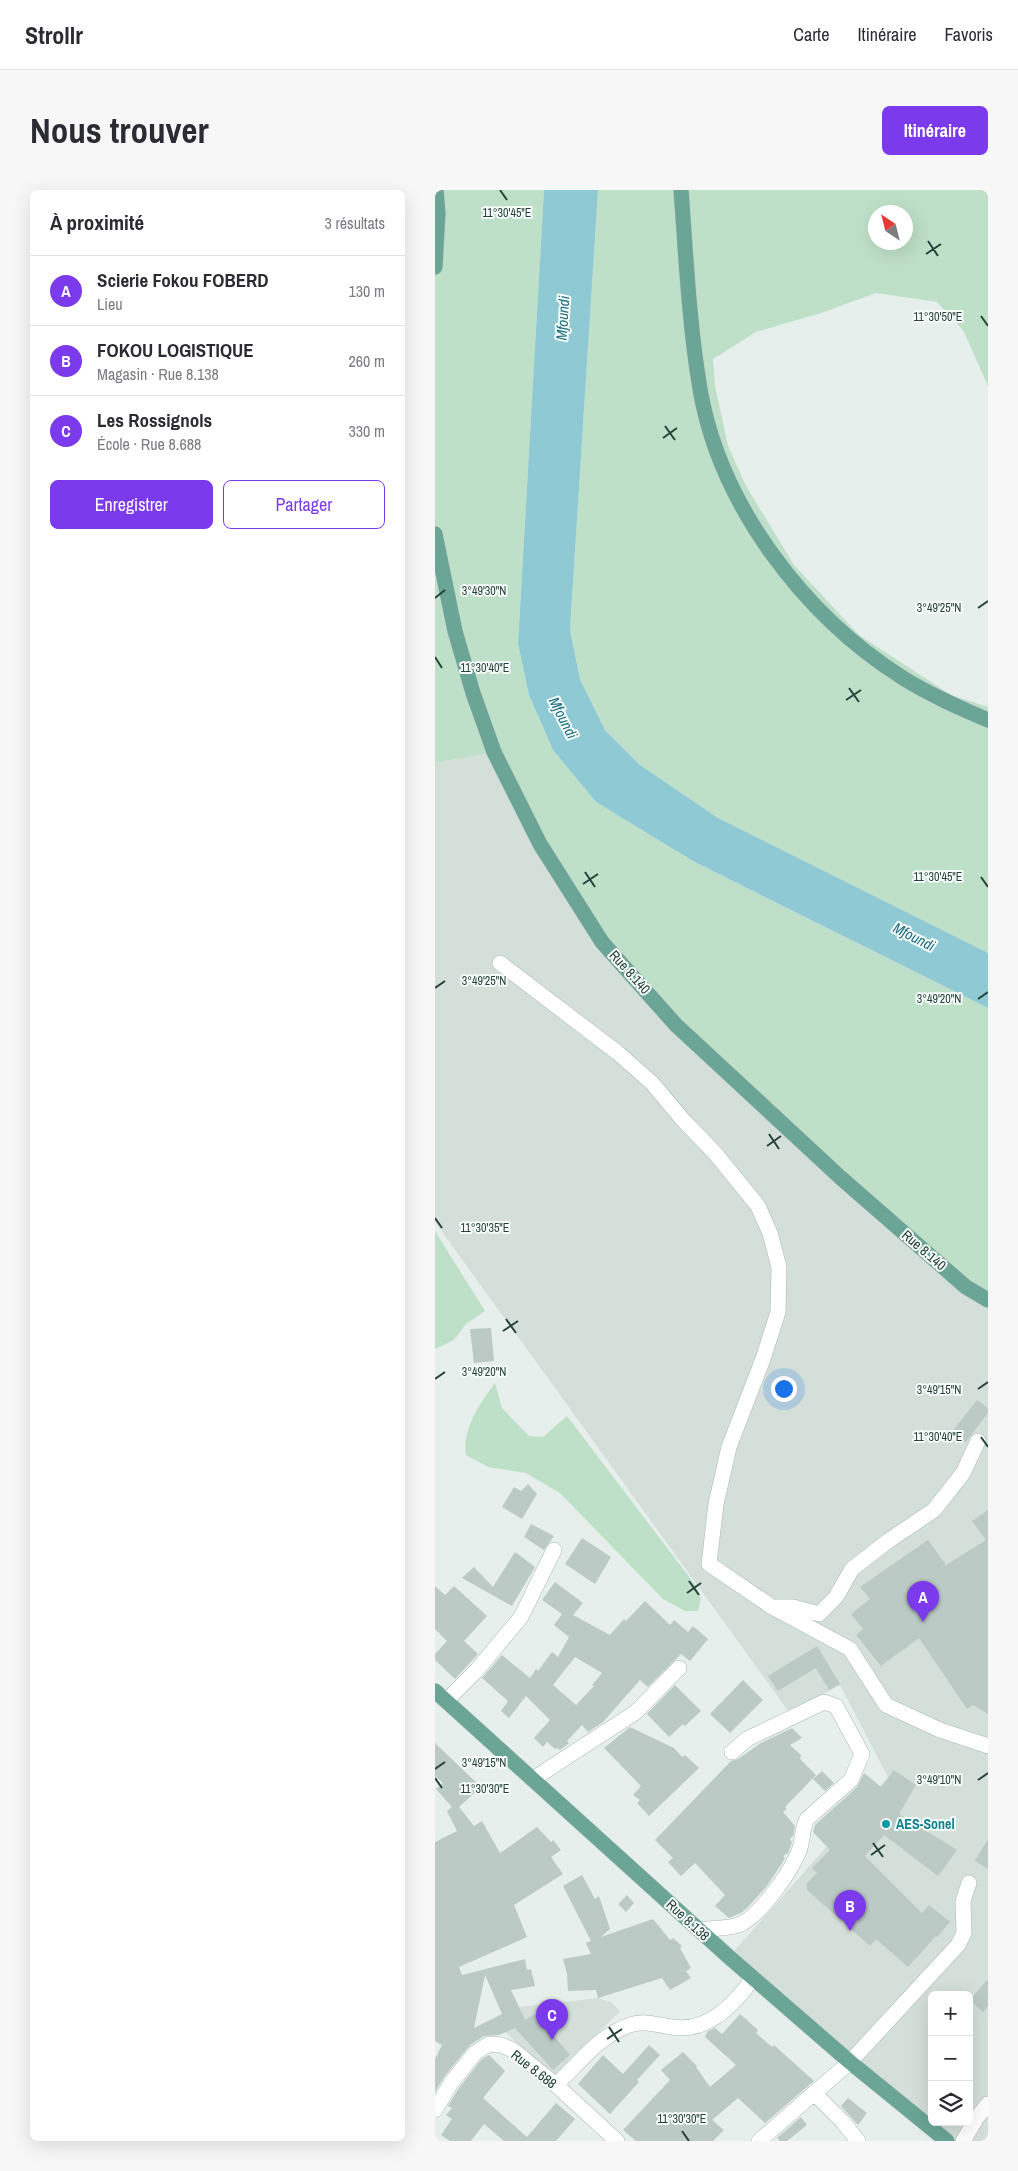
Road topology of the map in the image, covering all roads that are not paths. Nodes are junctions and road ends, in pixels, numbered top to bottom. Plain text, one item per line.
1 (436, 190) edge
2 (681, 190) edge
3 (435, 267) edge
4 (435, 534) edge
5 (988, 720) edge
6 (501, 963) dead end
7 (988, 1300) edge
8 (978, 1441) dead end
9 (554, 1550) dead end
10 (772, 1607) junction
11 (679, 1668) dead end
12 (441, 1696) edge
13 (988, 1746) edge
14 (732, 1752) dead end
15 (533, 1779) junction
16 (969, 1883) dead end
17 (700, 1930) junction
18 (753, 1978) junction
19 (850, 2062) junction
20 (556, 2086) junction
21 (814, 2093) junction
22 (988, 2104) edge
23 (435, 2110) edge
24 (617, 2141) edge
25 (759, 2141) edge
26 (858, 2141) edge
27 (947, 2141) edge
28 (963, 2141) edge

1 - 3 main road
2 - 5 main road
4 - 7 main road, Rue 8.140
6 - 10 street
8 - 10 street
9 - 12 street
10 - 13 street
11 - 15 street
12 - 15 main road, Rue 8.138
14 - 17 street
15 - 17 main road, Rue 8.138
16 - 19 street
17 - 18 main road, Rue 8.138
18 - 19 main road, Rue 8.138
18 - 20 street
19 - 21 street
19 - 27 main road, Rue 8.138
20 - 23 street, Rue 8.688
20 - 24 street, Rue 8.688
21 - 25 street
21 - 26 street
22 - 28 street

